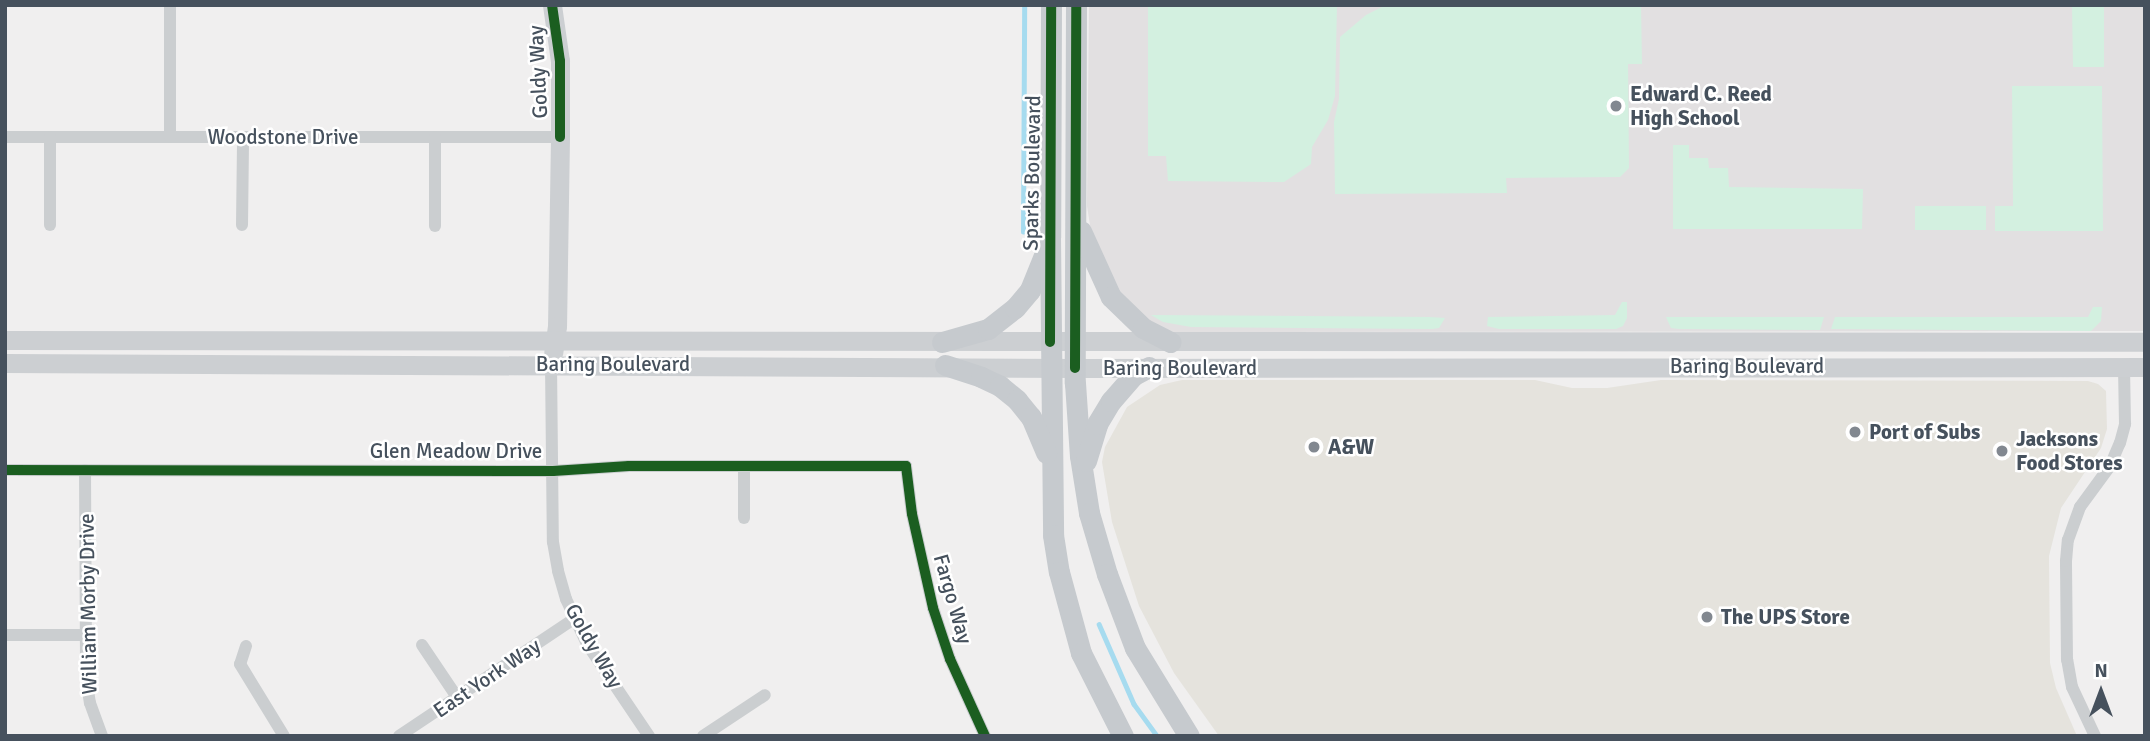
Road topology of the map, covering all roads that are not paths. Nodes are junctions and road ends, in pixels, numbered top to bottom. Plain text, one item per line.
1 (170, 5) edge
2 (552, 5) edge
3 (1051, 5) edge
4 (1076, 5) edge
5 (5, 136) edge
6 (50, 136) junction
7 (170, 137) junction
8 (243, 137) junction
9 (435, 137) junction
10 (560, 138) junction
11 (1076, 218) junction
12 (50, 225) dead end
13 (243, 225) dead end
14 (435, 226) dead end
15 (1050, 237) junction
16 (5, 340) edge
17 (557, 341) junction
18 (942, 342) junction
19 (1051, 342) junction
20 (1074, 342) junction
21 (1171, 342) junction
22 (2124, 342) junction
23 (2145, 342) edge
24 (5, 363) edge
25 (551, 364) junction
26 (945, 366) junction
27 (2124, 367) junction
28 (2145, 367) edge
29 (1051, 368) junction
30 (1074, 368) junction
31 (1149, 368) junction
32 (744, 466) junction
33 (906, 466) joint
34 (1051, 468) junction
35 (5, 470) edge
36 (85, 470) junction
37 (553, 471) junction
38 (1084, 481) junction
39 (744, 518) dead end
40 (574, 619) junction
41 (5, 635) edge
42 (85, 635) junction
43 (422, 645) dead end
44 (246, 646) dead end
45 (765, 695) dead end
46 (457, 697) junction
47 (99, 734) edge
48 (284, 736) edge
49 (399, 736) edge
50 (649, 736) edge
51 (703, 736) edge
52 (985, 736) edge
53 (1123, 736) edge
54 (1189, 736) edge
55 (2095, 736) edge

1 - 7 street
2 - 10 main road, Goldy Way
3 - 15 main road, Sparks Boulevard
4 - 11 main road, Sparks Boulevard
5 - 6 street, Woodstone Drive
6 - 7 street, Woodstone Drive
6 - 12 street
7 - 8 street, Woodstone Drive
8 - 9 street, Woodstone Drive
8 - 13 street
9 - 10 street, Woodstone Drive
9 - 14 street
10 - 17 main road, Goldy Way
11 - 20 main road, Sparks Boulevard
11 - 21 main road
15 - 18 main road
15 - 19 main road, Sparks Boulevard
16 - 17 main road, Baring Boulevard
17 - 18 main road, Baring Boulevard
17 - 25 main road, Goldy Way
18 - 19 main road, Baring Boulevard
19 - 20 main road, Baring Boulevard
19 - 29 main road, Sparks Boulevard
20 - 21 main road, Baring Boulevard
20 - 30 main road, Sparks Boulevard
21 - 22 main road, Baring Boulevard
22 - 23 main road, Baring Boulevard
22 - 27 main road
24 - 25 main road, Baring Boulevard
25 - 26 main road, Baring Boulevard
25 - 37 street, Goldy Way
26 - 29 main road, Baring Boulevard
26 - 34 main road
27 - 28 main road, Baring Boulevard
27 - 31 main road, Baring Boulevard
27 - 55 street
29 - 30 main road, Baring Boulevard
29 - 34 main road, Sparks Boulevard
30 - 31 main road, Baring Boulevard
30 - 38 main road, Sparks Boulevard
31 - 38 main road
32 - 33 street, Glen Meadow Drive
32 - 37 street, Glen Meadow Drive
32 - 39 street
33 - 52 street, Fargo Way
34 - 53 main road, Sparks Boulevard
35 - 36 street, Glen Meadow Drive
36 - 37 street, Glen Meadow Drive
36 - 42 street, William Morby Drive
37 - 40 street, Goldy Way
38 - 54 main road, Sparks Boulevard
40 - 46 street, East York Way
40 - 50 street, Goldy Way
41 - 42 street
42 - 47 street, William Morby Drive
43 - 46 street
44 - 48 street
45 - 51 street
46 - 49 street, East York Way

